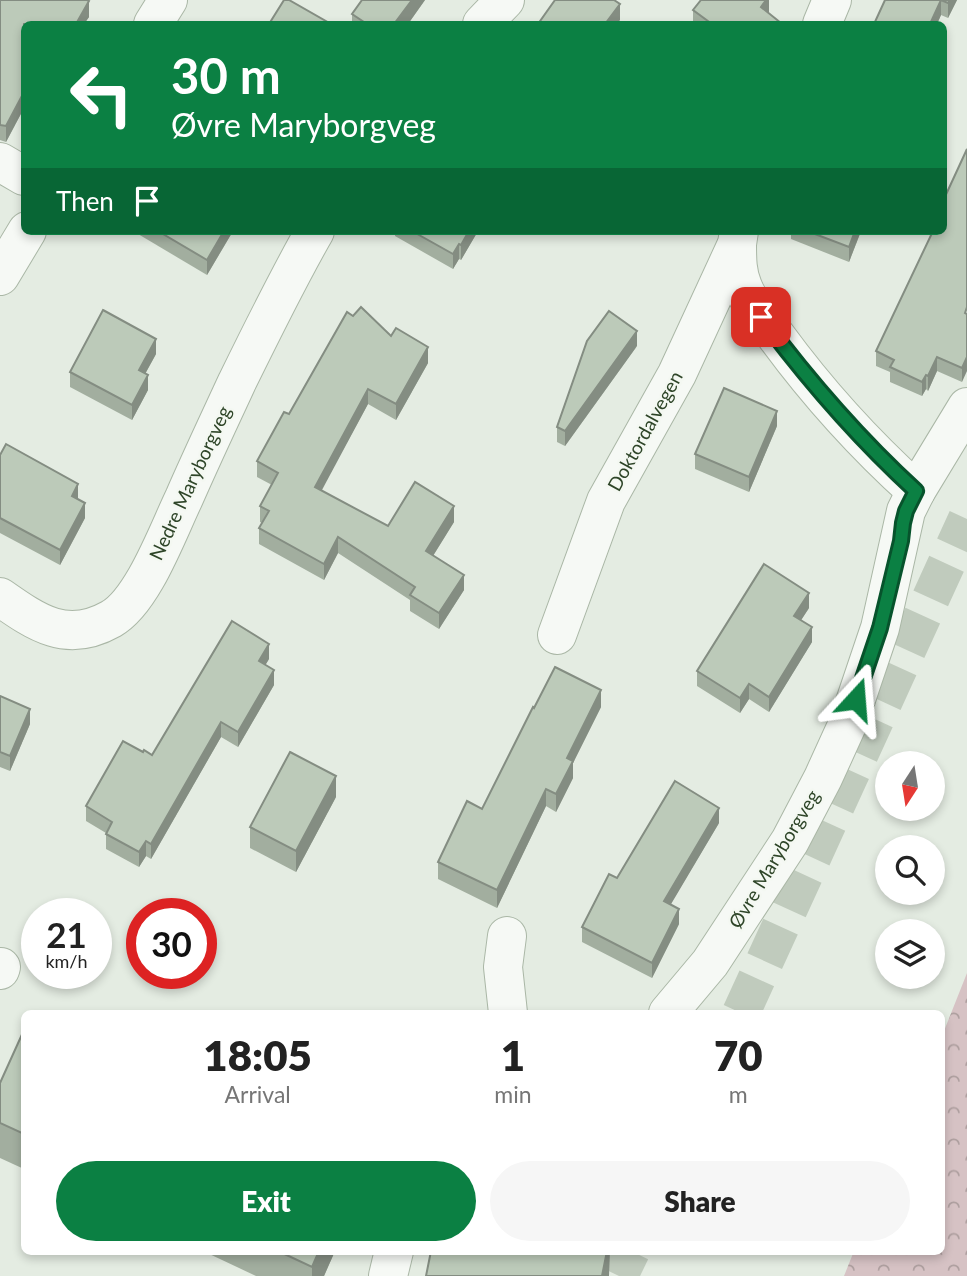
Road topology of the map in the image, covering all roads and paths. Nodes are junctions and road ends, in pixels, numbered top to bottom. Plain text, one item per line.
1 (168, 0) edge
2 (505, 0) edge
3 (832, 0) edge
4 (155, 21) edge
5 (485, 21) edge
6 (823, 21) edge
7 (0, 162) edge
8 (21, 174) edge
9 (25, 235) edge
10 (313, 235) edge
11 (738, 238) edge
12 (0, 276) edge
13 (967, 407) edge
14 (916, 491) junction
15 (0, 597) edge
16 (557, 635) dead end
17 (507, 936) dead end
18 (508, 1010) edge
19 (670, 1010) edge
20 (393, 1255) edge
21 (388, 1276) edge

1 - 4 street
2 - 5 street
3 - 6 street
7 - 8 street
9 - 12 street
10 - 15 street, Nedre Maryborgveg
11 - 14 street
11 - 16 street, Doktordalvegen
13 - 14 street, Øvre Maryborgveg
14 - 19 street, Øvre Maryborgveg
17 - 18 street
20 - 21 street

